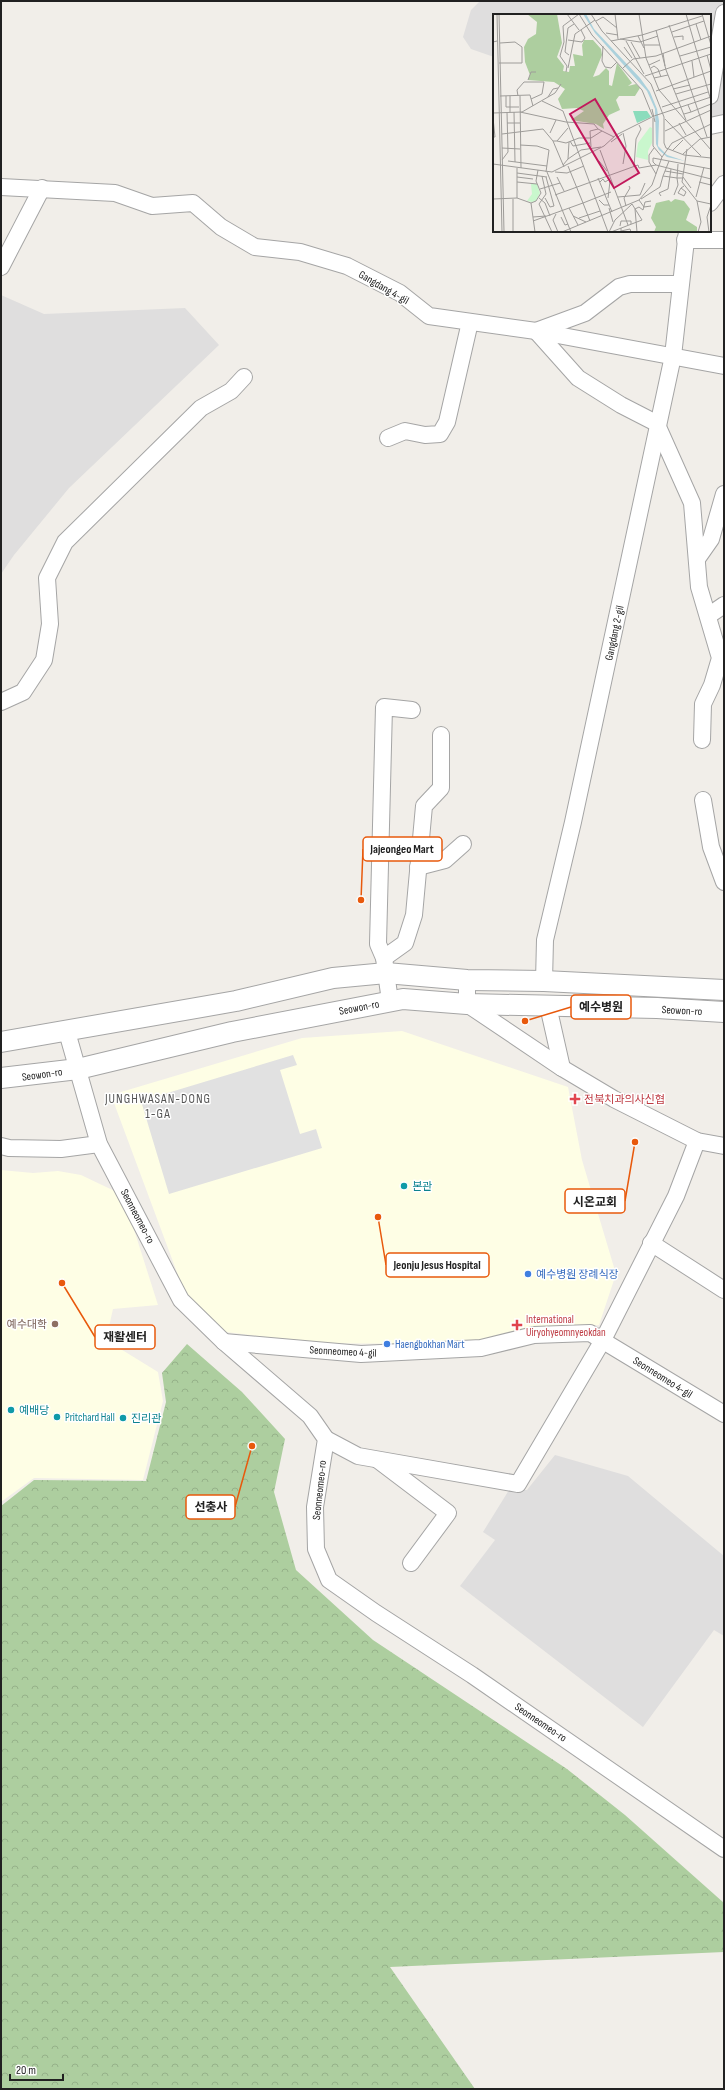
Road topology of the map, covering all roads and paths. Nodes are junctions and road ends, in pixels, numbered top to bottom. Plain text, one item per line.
1 (724, 13) edge
2 (711, 90) edge
3 (724, 123) edge
4 (711, 126) edge
5 (724, 184) edge
6 (1, 187) edge
7 (42, 188) junction
8 (711, 202) edge
9 (687, 234) edge
10 (724, 240) edge
11 (1, 267) edge
12 (680, 284) junction
13 (470, 322) junction
14 (536, 331) junction
15 (673, 356) junction
16 (724, 366) edge
17 (244, 377) dead end
18 (658, 426) junction
19 (388, 438) dead end
20 (724, 494) edge
21 (697, 559) junction
22 (724, 605) edge
23 (708, 616) junction
24 (1, 702) edge
25 (412, 710) dead end
26 (441, 735) dead end
27 (702, 740) dead end
28 (703, 800) dead end
29 (463, 844) dead end
30 (418, 867) junction
31 (724, 882) edge
32 (385, 966) junction
33 (467, 980) junction
34 (544, 981) junction
35 (724, 990) edge
36 (390, 1001) junction
37 (467, 1004) junction
38 (548, 1006) junction
39 (724, 1012) edge
40 (67, 1032) junction
41 (1, 1042) edge
42 (562, 1068) junction
43 (78, 1069) junction
44 (1, 1078) edge
45 (697, 1141) junction
46 (99, 1144) junction
47 (1, 1146) edge
48 (724, 1146) edge
49 (651, 1243) junction
50 (724, 1290) edge
51 (603, 1340) junction
52 (224, 1342) junction
53 (724, 1414) edge
54 (326, 1439) junction
55 (376, 1459) junction
56 (411, 1563) dead end
57 (724, 1848) edge

1 - 2 street
3 - 4 street
5 - 8 street
6 - 7 street
7 - 11 street
7 - 13 street, Gangdang 4-gil
9 - 10 street, Gangdang 2-gil
9 - 12 street, Gangdang 2-gil
12 - 14 street
12 - 15 street, Gangdang 2-gil
13 - 14 street, Gangdang 4-gil
13 - 19 street
14 - 15 street, Gangdang 4-gil
14 - 18 street
15 - 16 street, Gangdang 4-gil
15 - 18 street, Gangdang 2-gil
17 - 24 street
18 - 21 street
18 - 34 street, Gangdang 2-gil
20 - 21 street
21 - 23 street
22 - 23 street
23 - 27 street
25 - 32 street
26 - 30 street
28 - 31 street
29 - 30 street
30 - 32 street
32 - 33 street, Seowon-ro
32 - 36 street
32 - 40 street, Seowon-ro
33 - 34 street, Seowon-ro
33 - 37 street
34 - 35 street, Seowon-ro
36 - 37 street, Seowon-ro
36 - 43 street, Seowon-ro
37 - 38 street, Seowon-ro
37 - 42 street
38 - 39 street, Seowon-ro
38 - 42 street
40 - 41 street, Seowon-ro
40 - 43 street, Seonneomeo-ro
42 - 45 street
43 - 44 street, Seowon-ro
43 - 46 street, Seonneomeo-ro
45 - 48 street
45 - 49 street
46 - 47 street
46 - 52 street, Seonneomeo-ro
49 - 50 street
49 - 51 street
51 - 52 street, Seonneomeo 4-gil
51 - 53 street, Seonneomeo 4-gil
51 - 55 street
52 - 54 street, Seonneomeo-ro
54 - 55 street
54 - 57 street, Seonneomeo-ro
55 - 56 street

